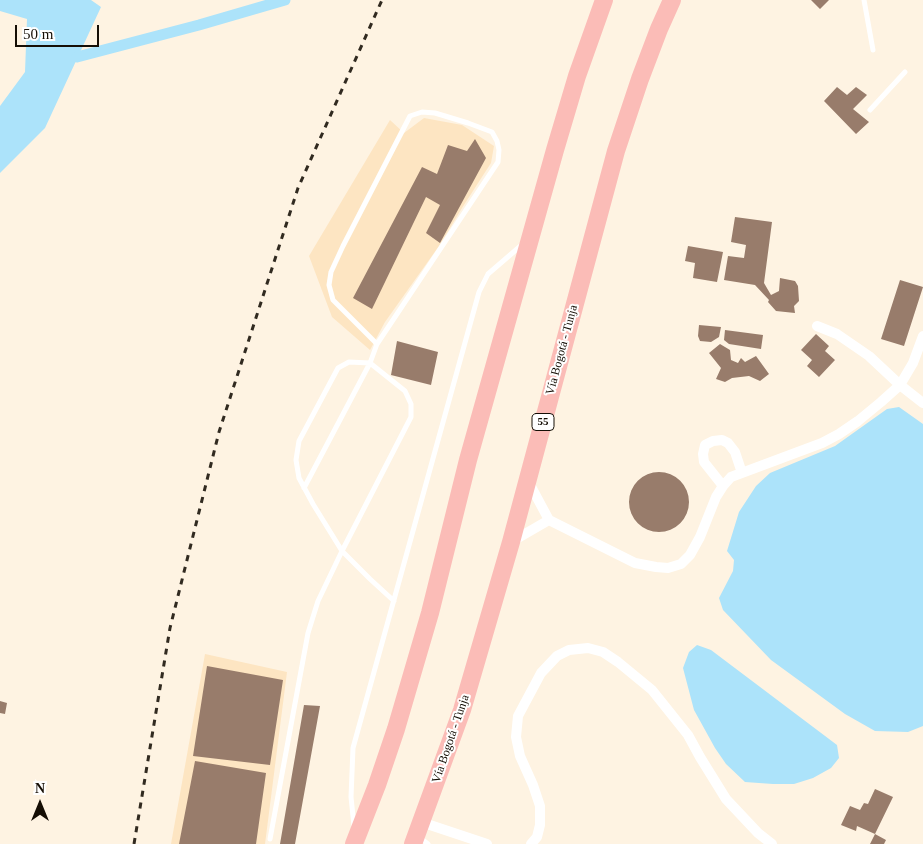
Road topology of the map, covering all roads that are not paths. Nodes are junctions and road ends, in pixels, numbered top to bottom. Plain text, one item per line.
1 (604, 0) edge
2 (672, 0) edge
3 (864, 0) edge
4 (873, 50) dead end
5 (904, 72) dead end
6 (870, 110) dead end
7 (532, 236) junction
8 (817, 326) dead end
9 (923, 336) edge
10 (377, 344) junction
11 (370, 363) junction
12 (900, 385) junction
13 (923, 403) edge
14 (742, 473) junction
15 (527, 479) junction
16 (723, 486) junction
17 (304, 488) junction
18 (550, 520) junction
19 (511, 542) junction
20 (342, 551) junction
21 (394, 601) junction
22 (420, 836) edge
23 (270, 839) dead end
24 (355, 842) edge
25 (487, 844) edge
26 (531, 844) edge
27 (772, 844) edge

1 - 7 highway
2 - 15 highway, Vía Bogotá - Tunja / 55
3 - 4 lane
5 - 6 lane
7 - 21 lane
7 - 24 highway
8 - 12 street
9 - 12 street
10 - 10 lane
10 - 11 lane
11 - 17 lane
11 - 17 lane
11 - 20 lane
12 - 13 street
12 - 14 street
14 - 16 street
14 - 16 street
15 - 18 street
15 - 19 highway, Vía Bogotá - Tunja / 55
16 - 18 street
17 - 20 lane
18 - 19 street
19 - 22 highway, Vía Bogotá - Tunja / 55
20 - 21 lane
20 - 23 lane
21 - 24 lane
22 - 25 street
26 - 27 street

